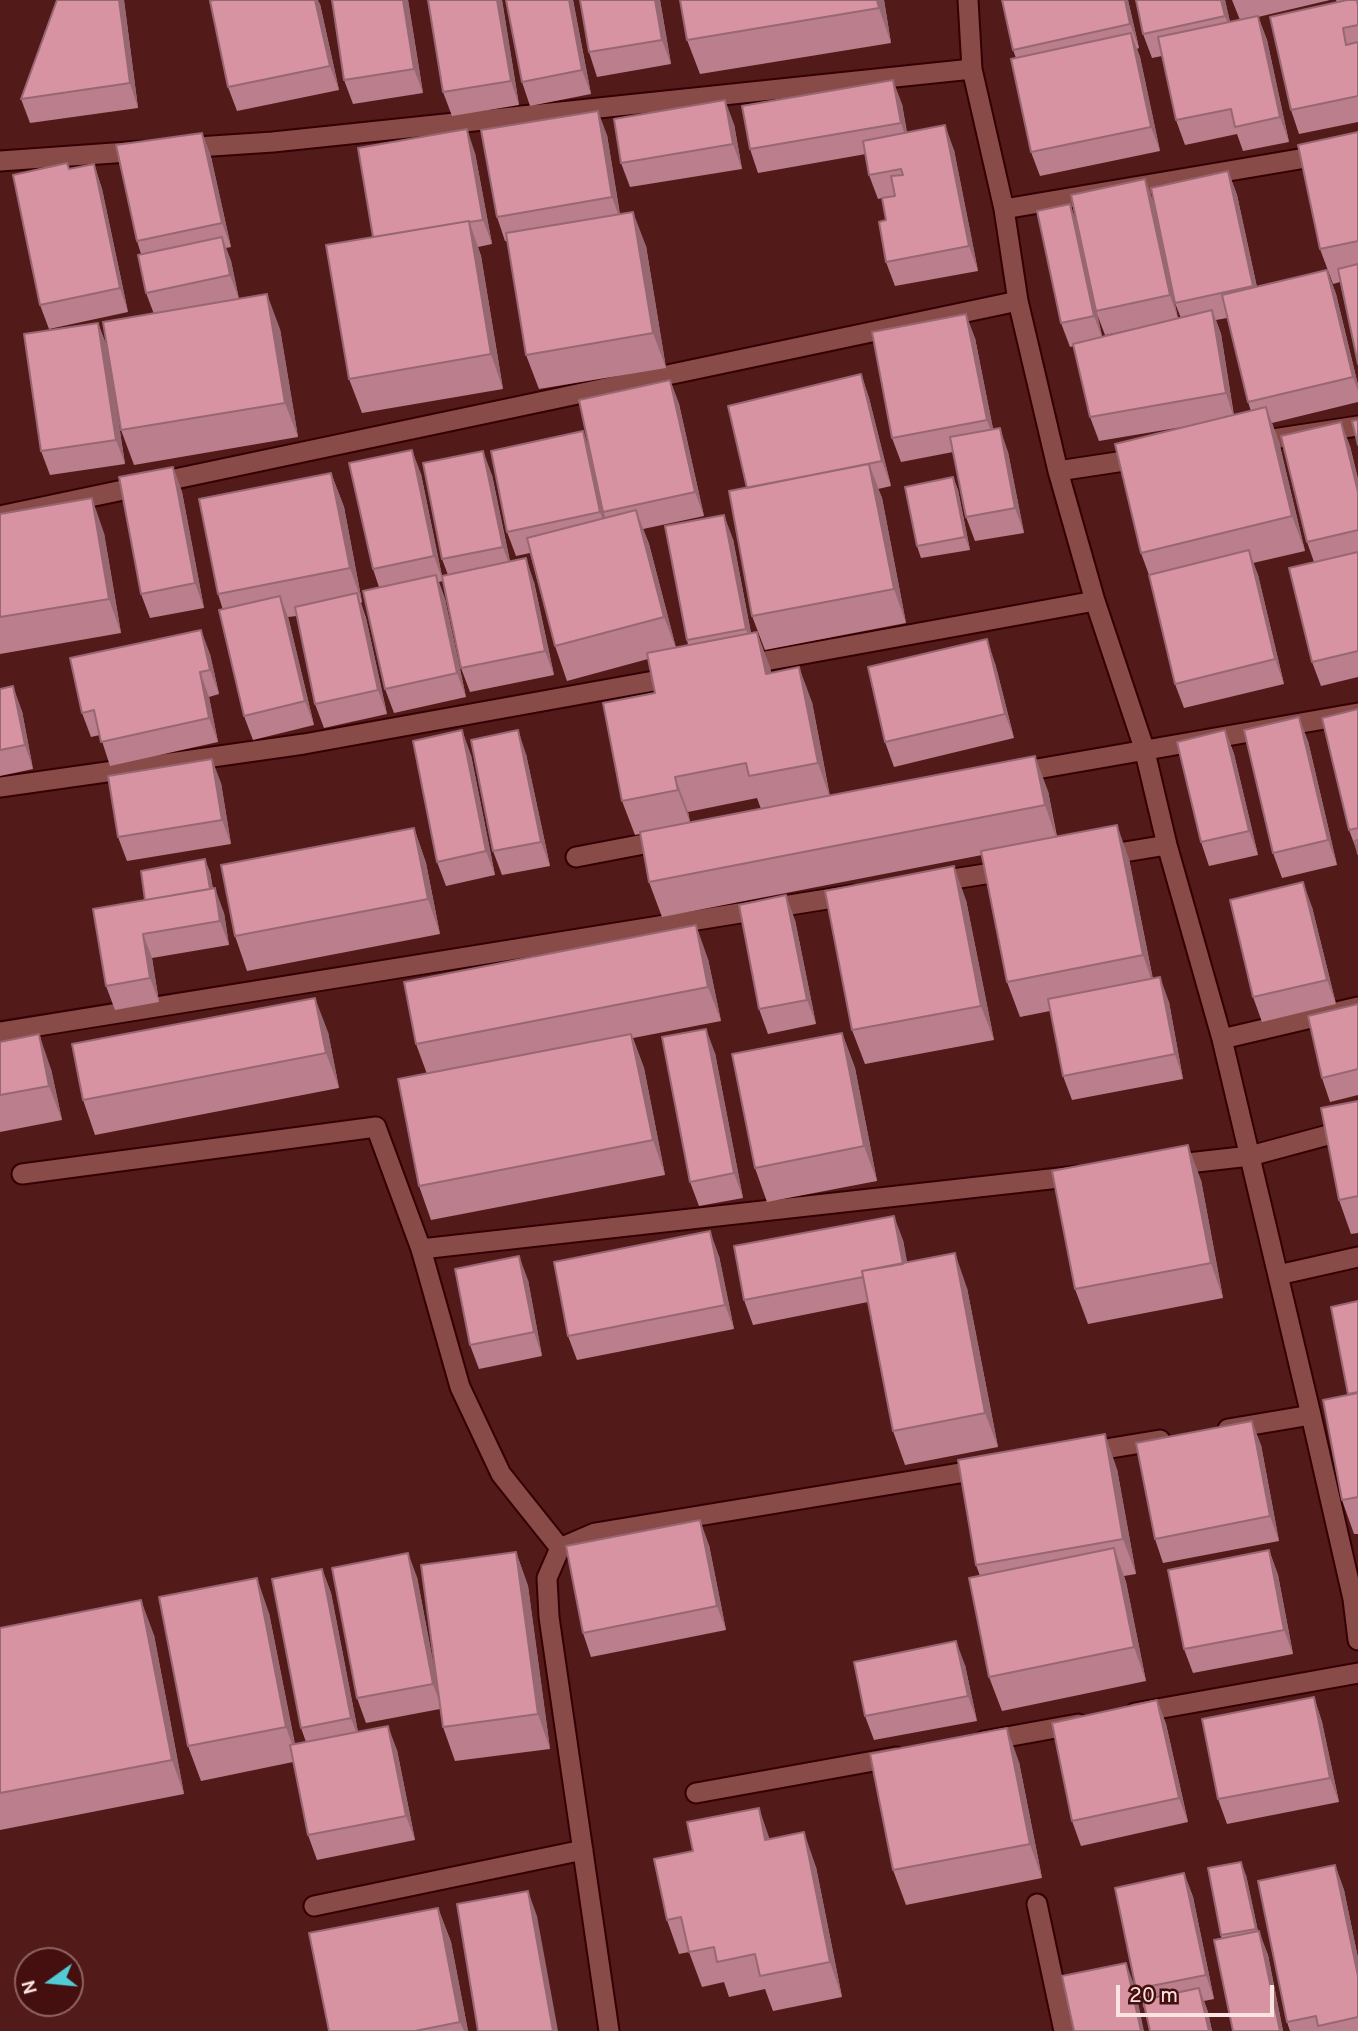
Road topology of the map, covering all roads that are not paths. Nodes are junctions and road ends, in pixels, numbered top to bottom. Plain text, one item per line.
1 (968, 0) edge
2 (972, 69) junction
3 (1358, 149) edge
4 (0, 161) edge
5 (1003, 209) junction
6 (1018, 301) junction
7 (1358, 426) edge
8 (1236, 444) edge
9 (1167, 454) edge
10 (1058, 471) junction
11 (0, 516) edge
12 (1095, 601) junction
13 (727, 668) edge
14 (699, 673) edge
15 (1358, 713) edge
16 (1144, 748) junction
17 (995, 776) edge
18 (0, 787) edge
19 (684, 836) edge
20 (1167, 845) junction
21 (576, 857) dead end
22 (1085, 858) edge
23 (1030, 867) edge
24 (920, 884) edge
25 (866, 893) edge
26 (1358, 1007) edge
27 (0, 1032) edge
28 (1222, 1039) junction
29 (1358, 1127) edge
30 (1250, 1156) junction
31 (1153, 1167) edge
32 (1098, 1173) edge
33 (22, 1174) dead end
34 (421, 1250) junction
35 (1358, 1257) edge
36 (1278, 1275) junction
37 (1311, 1415) junction
38 (1215, 1431) edge
39 (1174, 1438) edge
40 (1063, 1456) edge
41 (1008, 1465) edge
42 (560, 1548) junction
43 (1351, 1560) edge
44 (1358, 1640) edge
45 (1358, 1673) edge
46 (966, 1744) edge
47 (912, 1754) edge
48 (696, 1793) dead end
49 (583, 1850) junction
50 (1037, 1904) dead end
51 (314, 1906) dead end
52 (609, 2031) edge
53 (1064, 2031) edge

1 - 2 street
2 - 4 street
2 - 5 street
3 - 5 street
5 - 6 street
6 - 10 street
6 - 11 street
7 - 8 street
9 - 10 street
10 - 12 street
12 - 13 street
12 - 16 street
14 - 18 street
15 - 16 street
16 - 17 street
16 - 20 street
19 - 21 street
20 - 22 street
20 - 28 street
23 - 24 street
25 - 27 street
26 - 28 street
28 - 30 street
29 - 30 street
30 - 31 street
30 - 36 street
32 - 34 street
33 - 34 street
34 - 42 street
35 - 36 street
36 - 37 street
37 - 38 street
37 - 43 street
39 - 40 street
41 - 42 street
42 - 49 street
43 - 44 street
45 - 46 street
47 - 48 street
49 - 51 street
49 - 52 street
50 - 53 street

